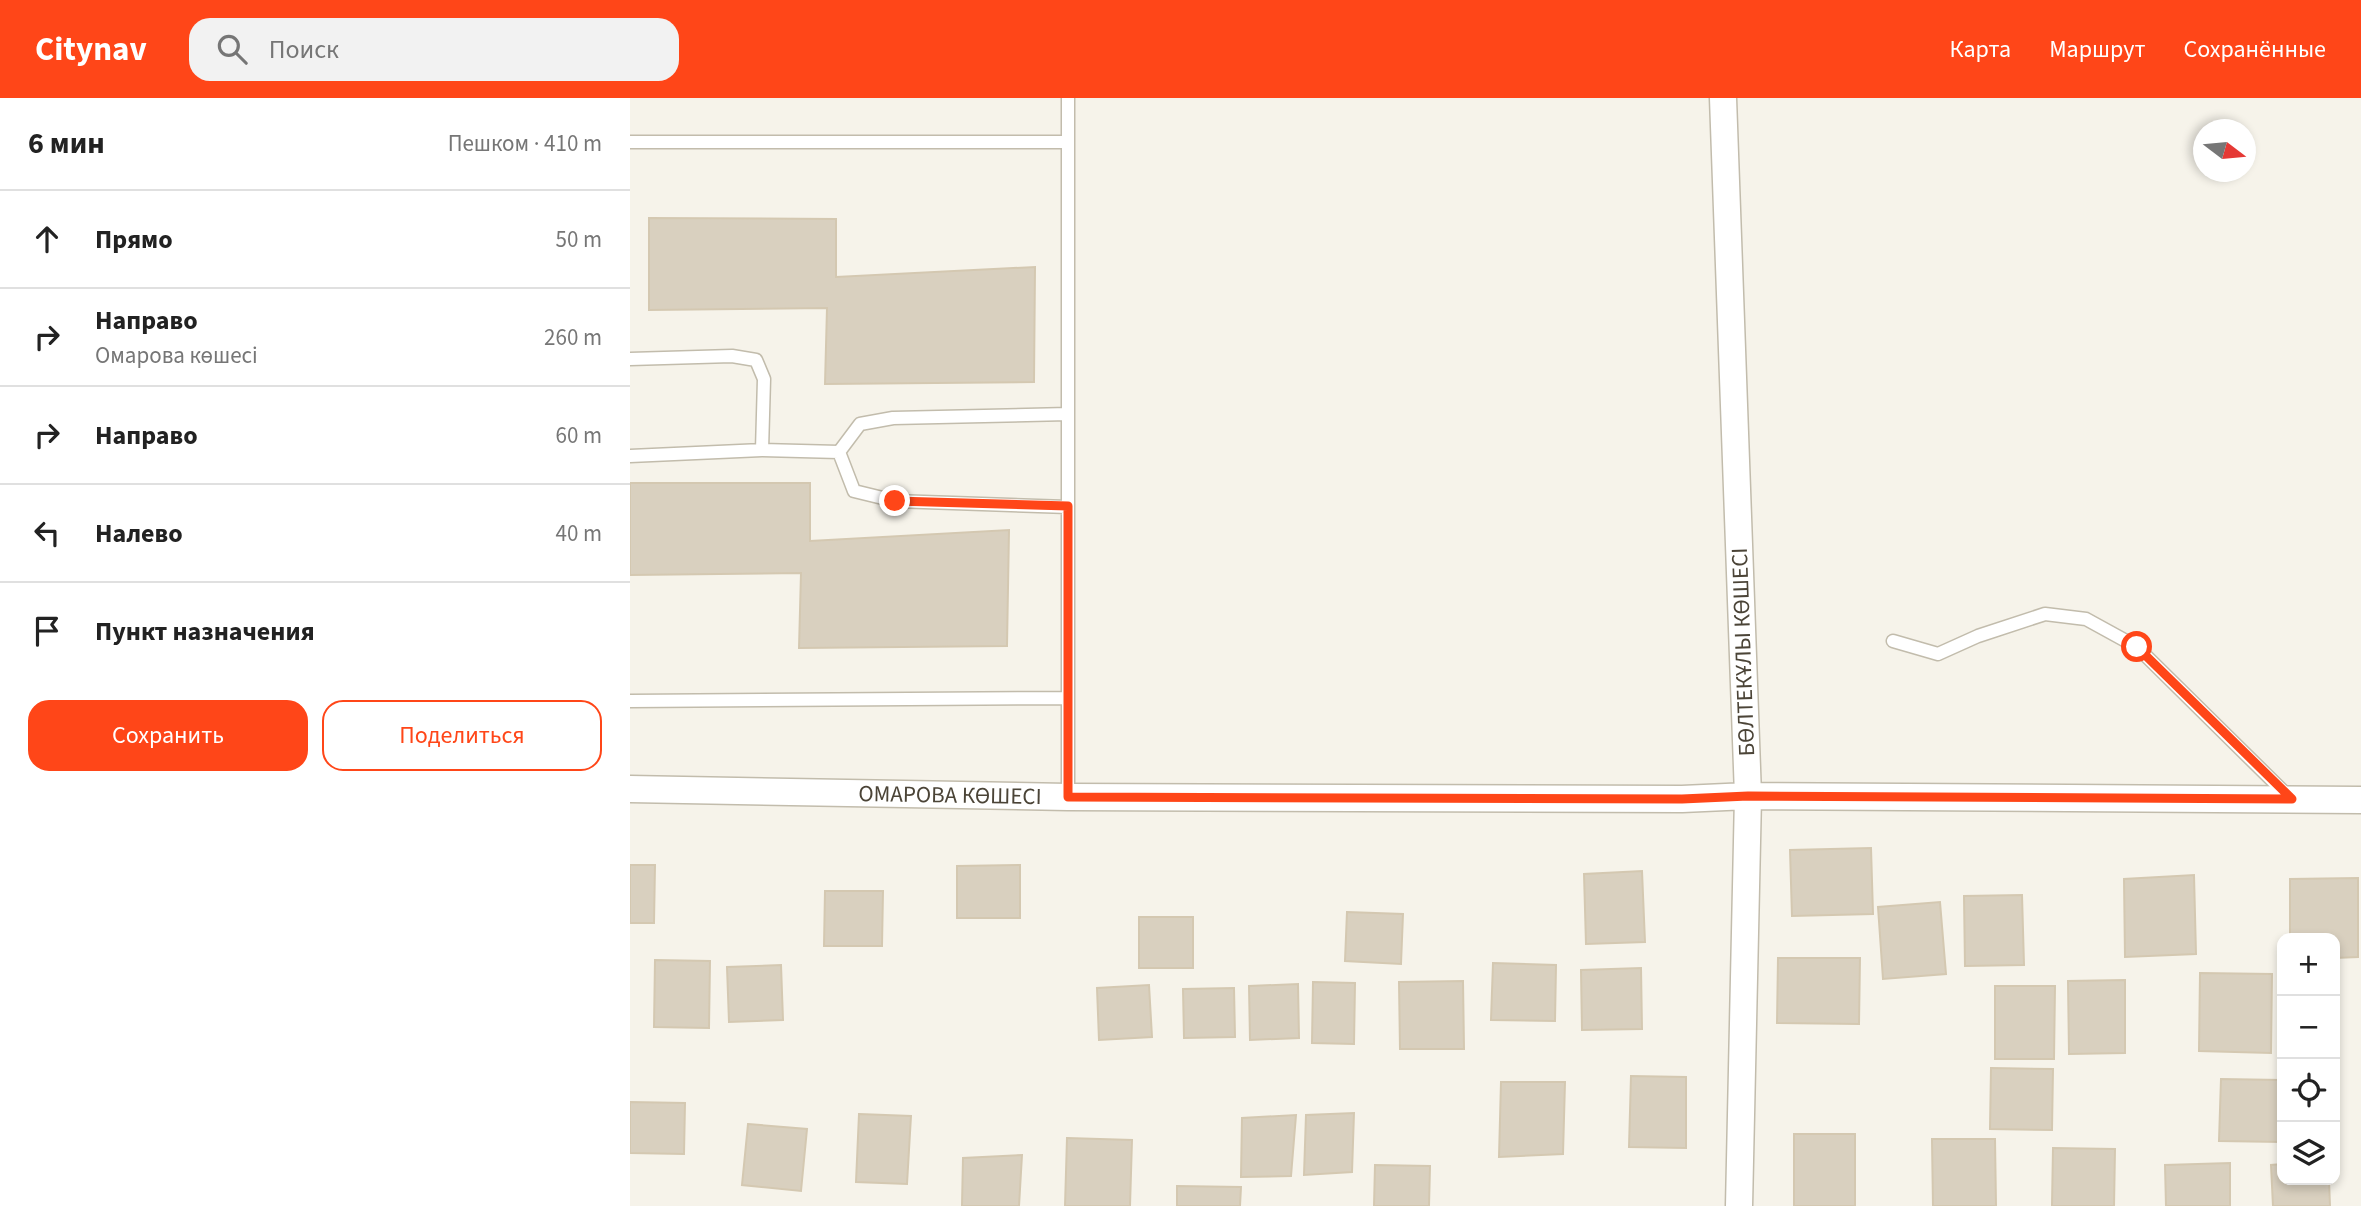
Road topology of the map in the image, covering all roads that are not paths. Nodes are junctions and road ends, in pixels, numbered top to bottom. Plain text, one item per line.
1 (1068, 98) edge
2 (1723, 98) edge
3 (630, 142) edge
4 (1068, 142) junction
5 (630, 359) edge
6 (1068, 414) junction
7 (762, 450) junction
8 (839, 452) junction
9 (630, 456) edge
10 (1068, 506) junction
11 (1893, 641) dead end
12 (1068, 698) junction
13 (630, 701) edge
14 (630, 789) edge
15 (1748, 796) junction
16 (1068, 797) junction
17 (2292, 799) junction
18 (2361, 800) edge
19 (1739, 1206) edge

1 - 4 lane
2 - 15 street, БӨЛТЕКҰЛЫ КӨШЕСІ
3 - 4 lane
4 - 6 lane
5 - 7 lane
6 - 8 lane
6 - 10 lane
7 - 8 lane
7 - 9 lane
8 - 10 lane
10 - 12 lane
11 - 17 lane
12 - 13 lane
12 - 16 lane
14 - 16 street, ОМАРОВА КӨШЕСІ
15 - 16 street, ОМАРОВА КӨШЕСІ
15 - 17 street, ОМАРОВА КӨШЕСІ
15 - 19 street, БӨЛТЕКҰЛЫ КӨШЕСІ
17 - 18 street, ОМАРОВА КӨШЕСІ

